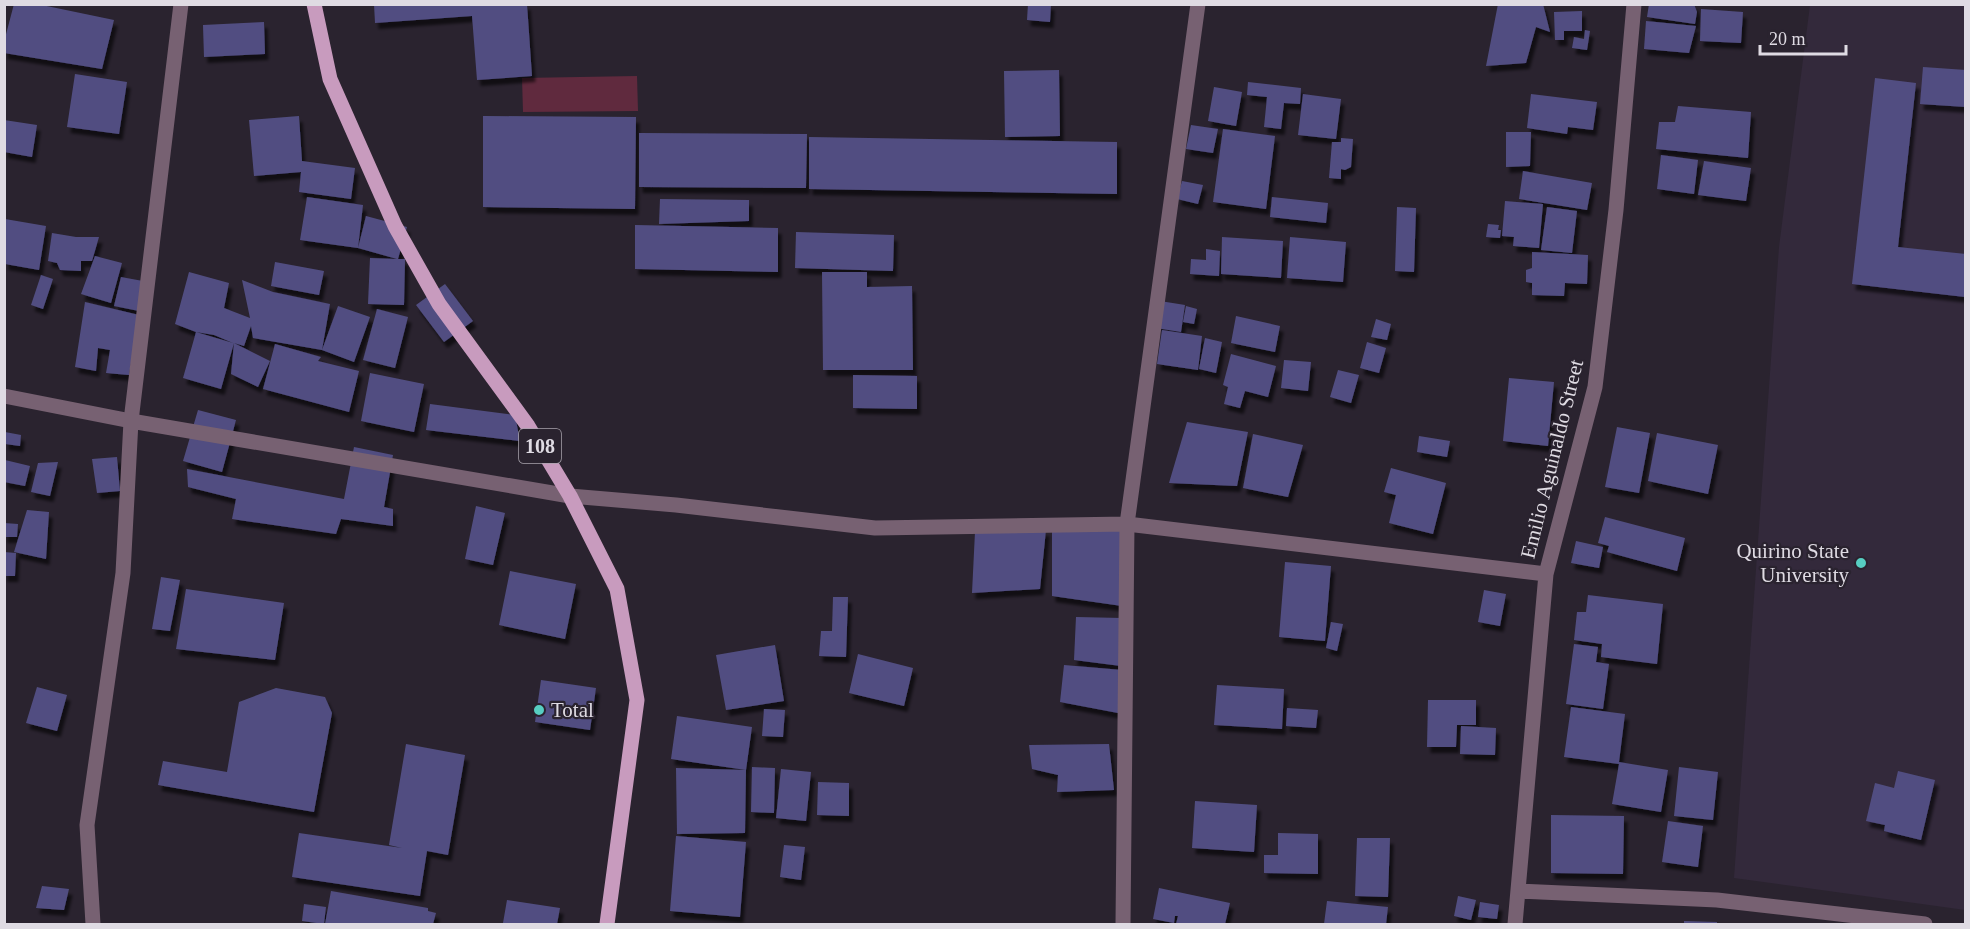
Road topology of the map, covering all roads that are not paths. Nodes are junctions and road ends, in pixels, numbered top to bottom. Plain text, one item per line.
1 (181, 4) edge
2 (314, 4) edge
3 (1198, 4) edge
4 (1634, 4) edge
5 (4, 396) edge
6 (131, 421) junction
7 (570, 496) junction
8 (1127, 524) junction
9 (1546, 574) junction
10 (1518, 891) junction
11 (93, 924) edge
12 (607, 924) edge
13 (1123, 924) edge
14 (1515, 924) edge
15 (1925, 924) edge

1 - 6 street
2 - 7 main road, 108
3 - 8 street
4 - 9 street, Emilio Aguinaldo Street
5 - 6 street
6 - 7 street
6 - 11 street
7 - 8 street
7 - 12 main road, 108
8 - 9 street
8 - 13 street
9 - 10 street, Emilio Aguinaldo Street
10 - 14 street, Emilio Aguinaldo Street
10 - 15 street

